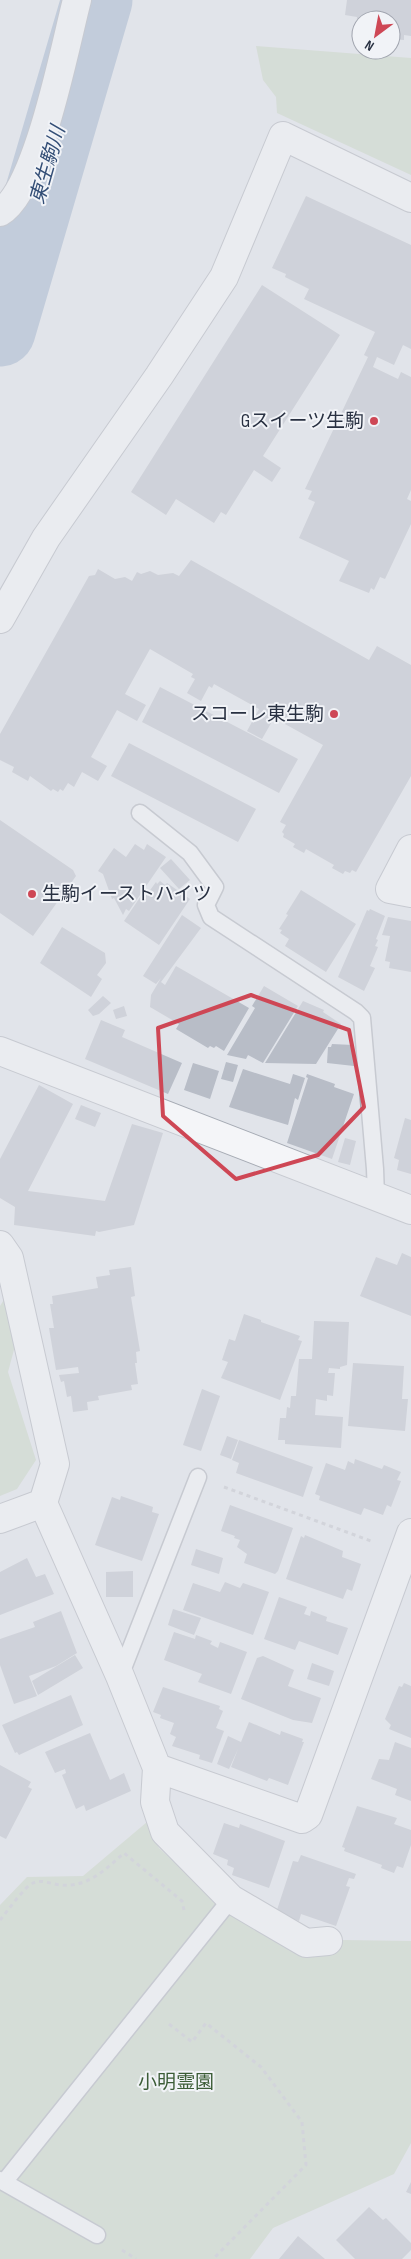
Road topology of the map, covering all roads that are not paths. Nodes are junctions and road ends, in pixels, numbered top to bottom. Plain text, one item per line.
1 (76, 0) edge
2 (411, 198) edge
3 (0, 212) edge
4 (0, 619) edge
5 (140, 814) dead end
6 (411, 849) edge
7 (411, 893) edge
8 (0, 1051) edge
9 (376, 1196) junction
10 (411, 1210) edge
11 (0, 1245) edge
12 (198, 1477) road end
13 (43, 1503) junction
14 (0, 1519) edge
15 (407, 1544) edge
16 (120, 1676) junction
17 (157, 1768) junction
18 (231, 1899) junction
19 (328, 1941) dead end
20 (2, 2180) edge
21 (97, 2235) dead end

1 - 3 street
2 - 4 street
5 - 9 lane
6 - 7 street
8 - 9 street
9 - 10 street
11 - 13 street
12 - 16 lane
13 - 14 street
13 - 16 street
15 - 17 street
16 - 17 street
17 - 18 street
18 - 19 street
18 - 20 lane
20 - 21 lane

